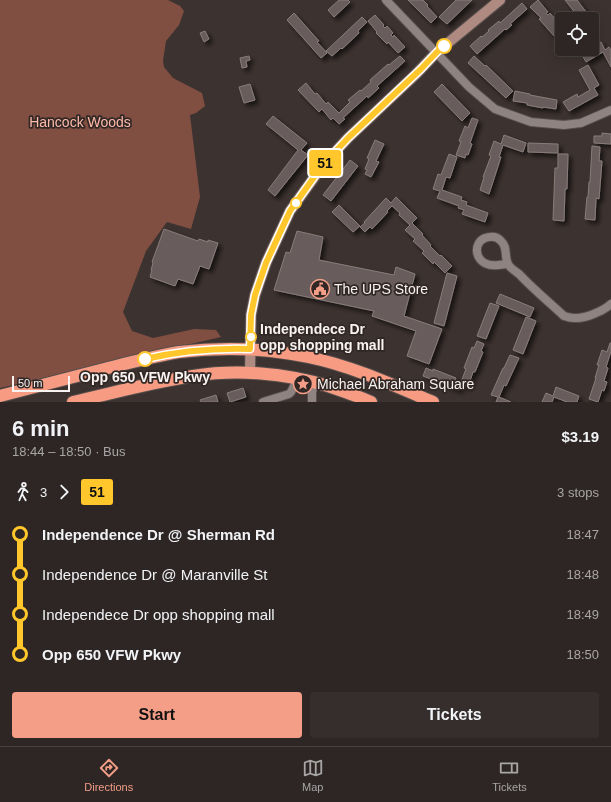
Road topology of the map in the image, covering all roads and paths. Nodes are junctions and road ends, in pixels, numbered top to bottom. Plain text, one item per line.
1 (386, 0) edge
2 (500, 0) edge
3 (437, 52) junction
4 (611, 110) edge
5 (508, 264) dead end
6 (611, 304) edge
7 (250, 349) junction
8 (250, 373) junction
9 (298, 378) junction
10 (315, 382) junction
11 (0, 396) edge
12 (73, 402) edge
13 (263, 402) edge
14 (312, 402) edge
15 (371, 402) edge
16 (433, 402) edge

1 - 3 street
2 - 3 main road
3 - 4 street
3 - 7 main road
5 - 6 street
7 - 8 main road
7 - 11 highway
7 - 16 highway
8 - 9 highway
8 - 12 highway
9 - 10 highway
9 - 13 street
10 - 14 street
10 - 15 highway

